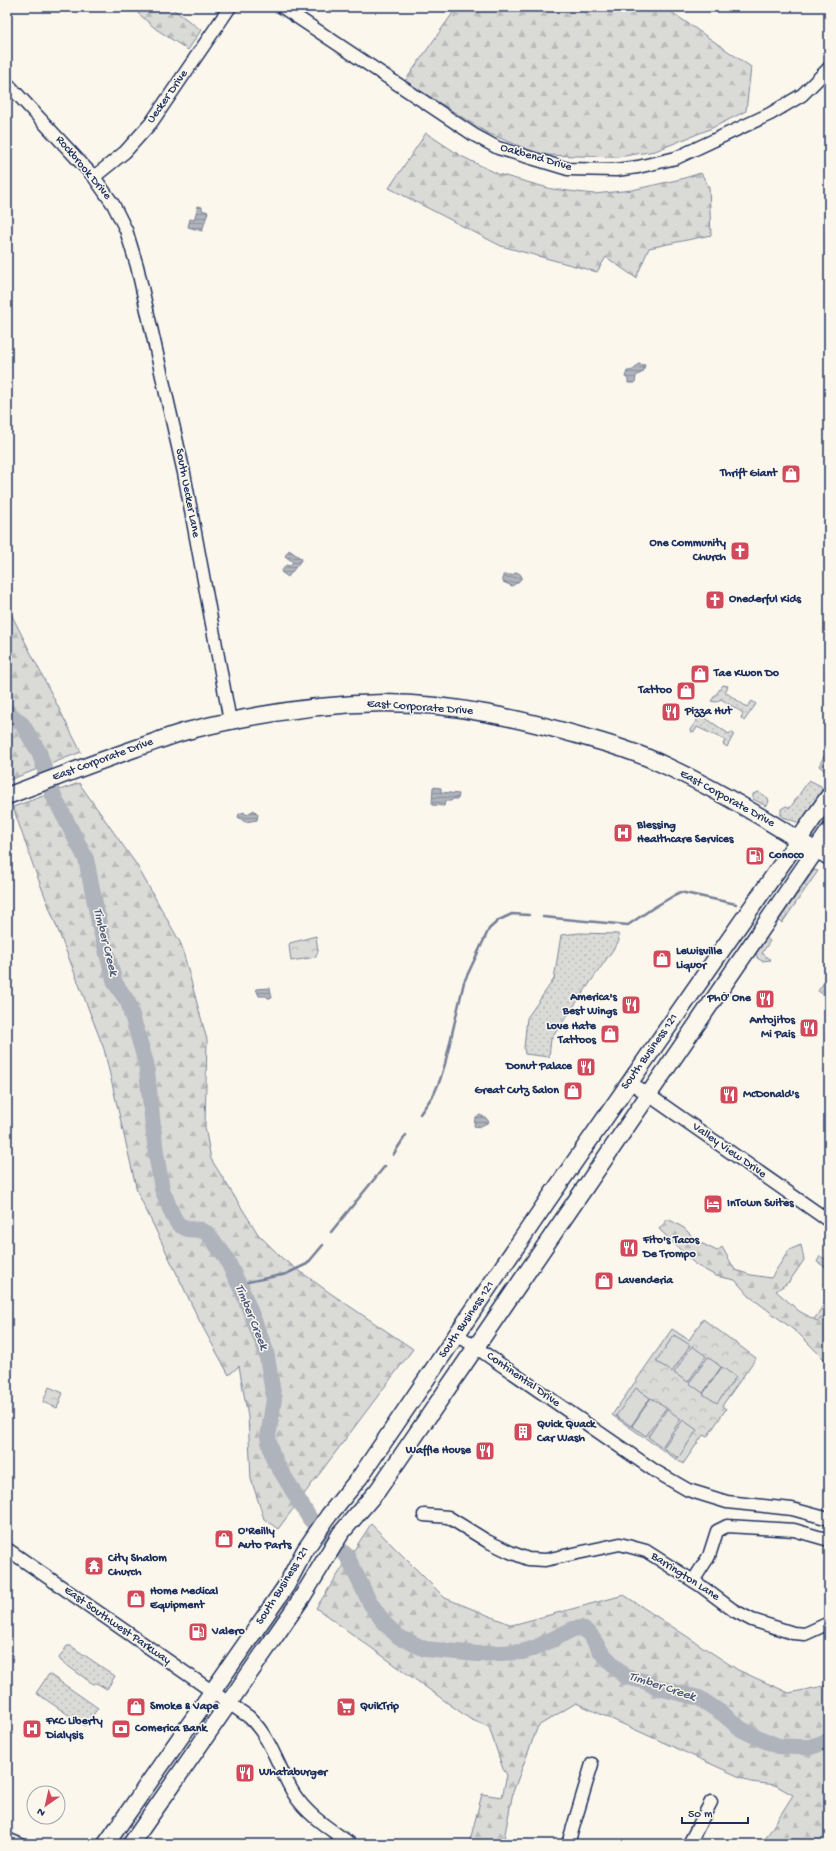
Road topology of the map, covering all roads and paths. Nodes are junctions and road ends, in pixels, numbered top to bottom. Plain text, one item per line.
1 (230, 7) edge
2 (282, 7) edge
3 (829, 68) edge
4 (7, 83) edge
5 (94, 177) junction
6 (137, 266) joint
7 (230, 721) junction
8 (7, 796) edge
9 (829, 796) edge
10 (829, 831) edge
11 (798, 840) junction
12 (815, 851) junction
13 (829, 859) edge
14 (630, 1082) junction
15 (648, 1095) junction
16 (829, 1221) edge
17 (458, 1335) junction
18 (476, 1348) junction
19 (424, 1515) dead end
20 (829, 1518) edge
21 (829, 1540) edge
22 (7, 1550) edge
23 (693, 1581) junction
24 (829, 1623) edge
25 (212, 1691) junction
26 (228, 1702) junction
27 (592, 1764) dead end
28 (711, 1802) dead end
29 (7, 1839) edge
30 (19, 1844) edge
31 (106, 1844) edge
32 (131, 1844) edge
33 (351, 1844) edge
34 (568, 1844) edge
35 (688, 1844) edge

1 - 5 street, Uecker Drive
2 - 3 street, Oakbend Drive
4 - 5 street, Rockbrook Drive
5 - 6 street, Rockbrook Drive
6 - 7 street, South Uecker Lane
7 - 8 main road, East Corporate Drive
7 - 11 main road, East Corporate Drive
9 - 11 main road, South Business 121
10 - 12 main road, South Business 121
11 - 12 main road, East Corporate Drive
11 - 14 main road, South Business 121
12 - 13 street
12 - 15 main road, South Business 121
14 - 15 street, Valley View Drive
14 - 17 main road, South Business 121
15 - 16 street, Valley View Drive
15 - 18 main road, South Business 121
17 - 18 street, Continental Drive
17 - 25 main road, South Business 121
18 - 20 street, Continental Drive
18 - 26 main road, South Business 121
19 - 23 street, Barrington Lane
21 - 23 street
22 - 25 street, East Southwest Parkway
23 - 24 street, Barrington Lane
25 - 26 street, East Southwest Parkway
25 - 31 main road, South Business 121
26 - 32 main road, South Business 121
26 - 33 street, East Southwest Parkway
27 - 34 street
28 - 35 street
29 - 30 street

